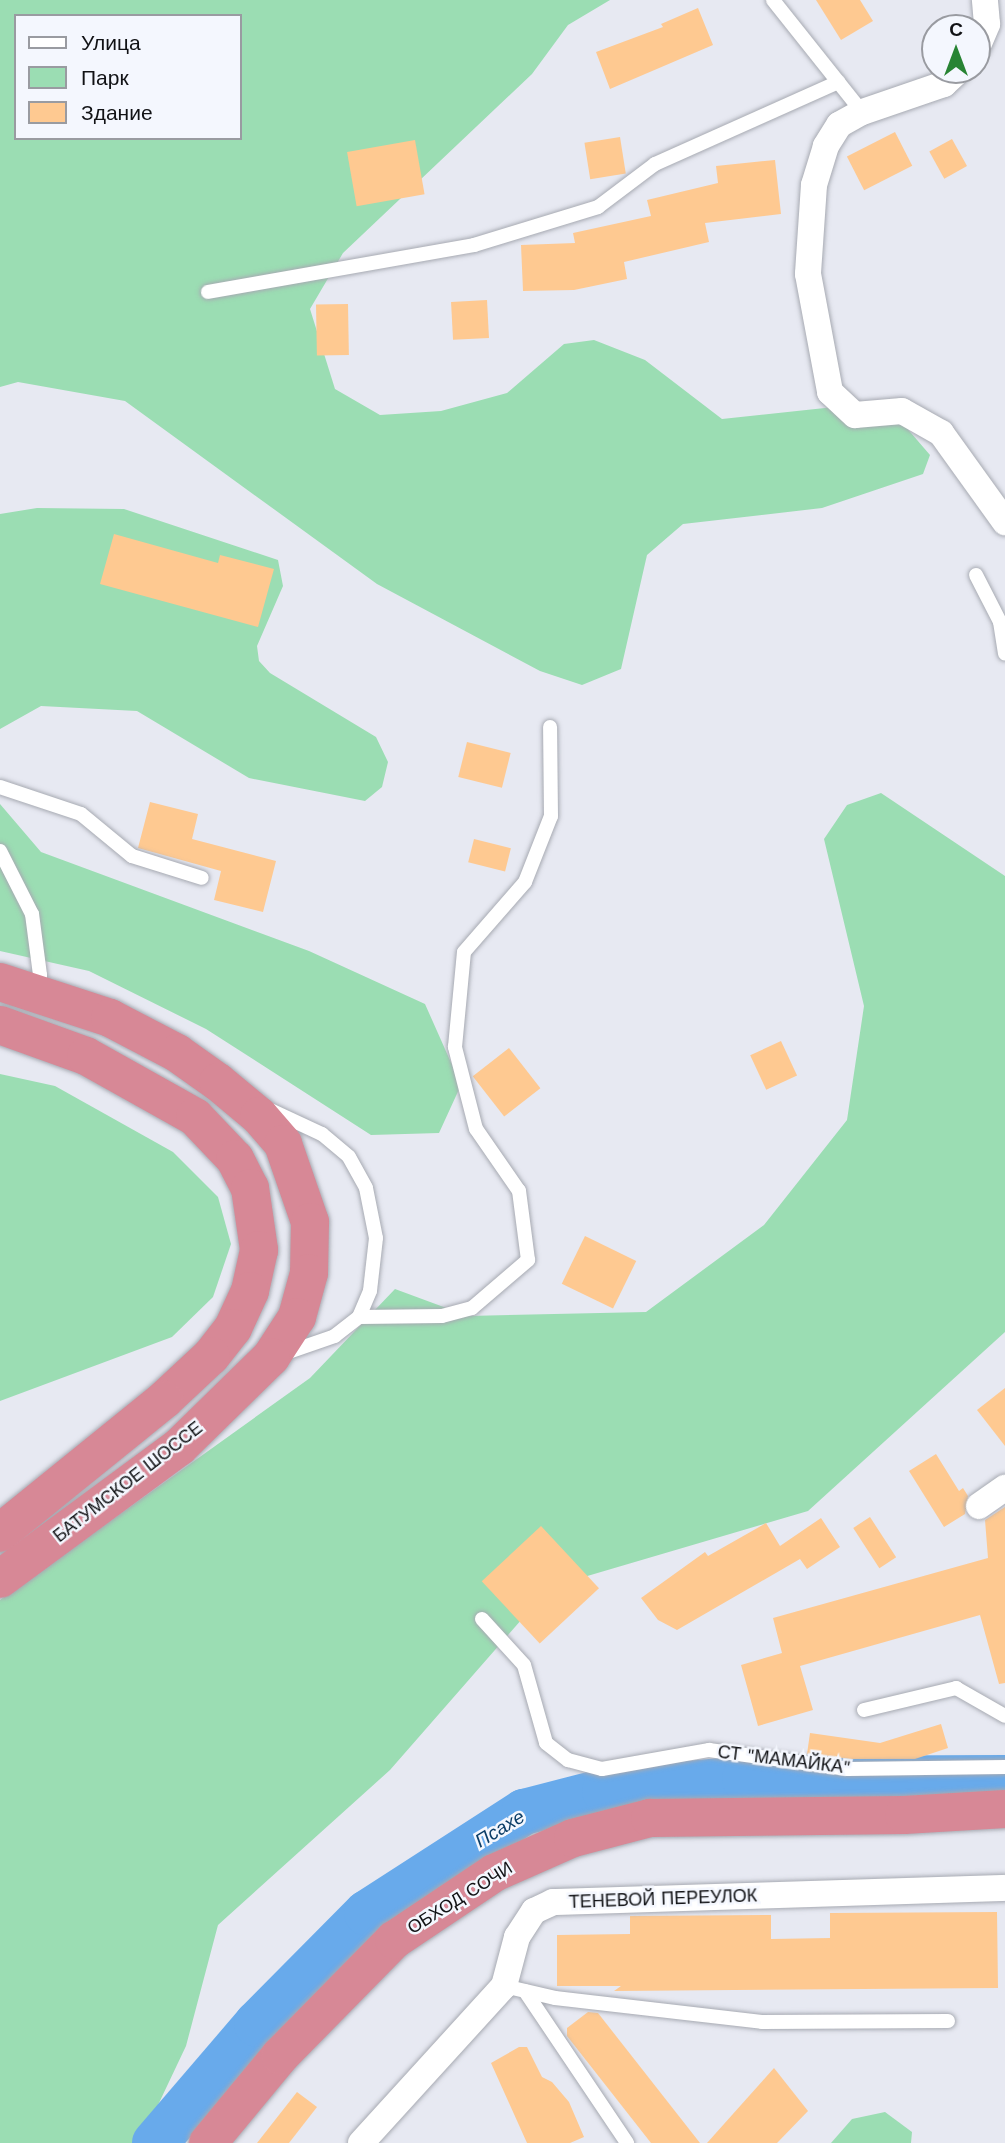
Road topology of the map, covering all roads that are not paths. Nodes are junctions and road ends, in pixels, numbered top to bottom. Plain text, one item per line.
1 (773, 0) edge
2 (838, 82) junction
3 (944, 84) edge
4 (862, 112) junction
5 (208, 292) dead end
6 (1005, 522) edge
7 (976, 575) dead end
8 (1005, 654) edge
9 (550, 727) dead end
10 (0, 787) edge
11 (0, 851) edge
12 (202, 878) dead end
13 (17, 987) edge
14 (0, 1025) edge
15 (237, 1098) junction
16 (359, 1317) junction
17 (271, 1357) junction
18 (1005, 1488) edge
19 (979, 1506) dead end
20 (0, 1533) edge
21 (0, 1579) edge
22 (482, 1619) dead end
23 (864, 1710) dead end
24 (1005, 1716) edge
25 (1005, 1767) edge
26 (1005, 1809) edge
27 (1005, 1888) edge
28 (515, 1988) junction
29 (948, 2021) dead end
30 (208, 2143) edge
31 (361, 2143) edge
32 (627, 2143) edge

1 - 2 lane
2 - 4 lane
2 - 5 lane
3 - 4 street
4 - 6 street
7 - 8 lane
9 - 16 lane
10 - 12 lane
11 - 13 lane
13 - 15 highway, БАТУМСКОЕ ШОССЕ
14 - 20 highway
15 - 16 lane
15 - 17 highway, БАТУМСКОЕ ШОССЕ
16 - 17 lane
17 - 21 highway, БАТУМСКОЕ ШОССЕ
18 - 19 street
22 - 25 lane, СТ "МАМАЙКА"
23 - 24 lane
26 - 30 highway, ОБХОД СОЧИ
27 - 28 street, ТЕНЕВОЙ ПЕРЕУЛОК
28 - 29 lane
28 - 31 street, ТЕНЕВОЙ ПЕРЕУЛОК
28 - 32 lane

